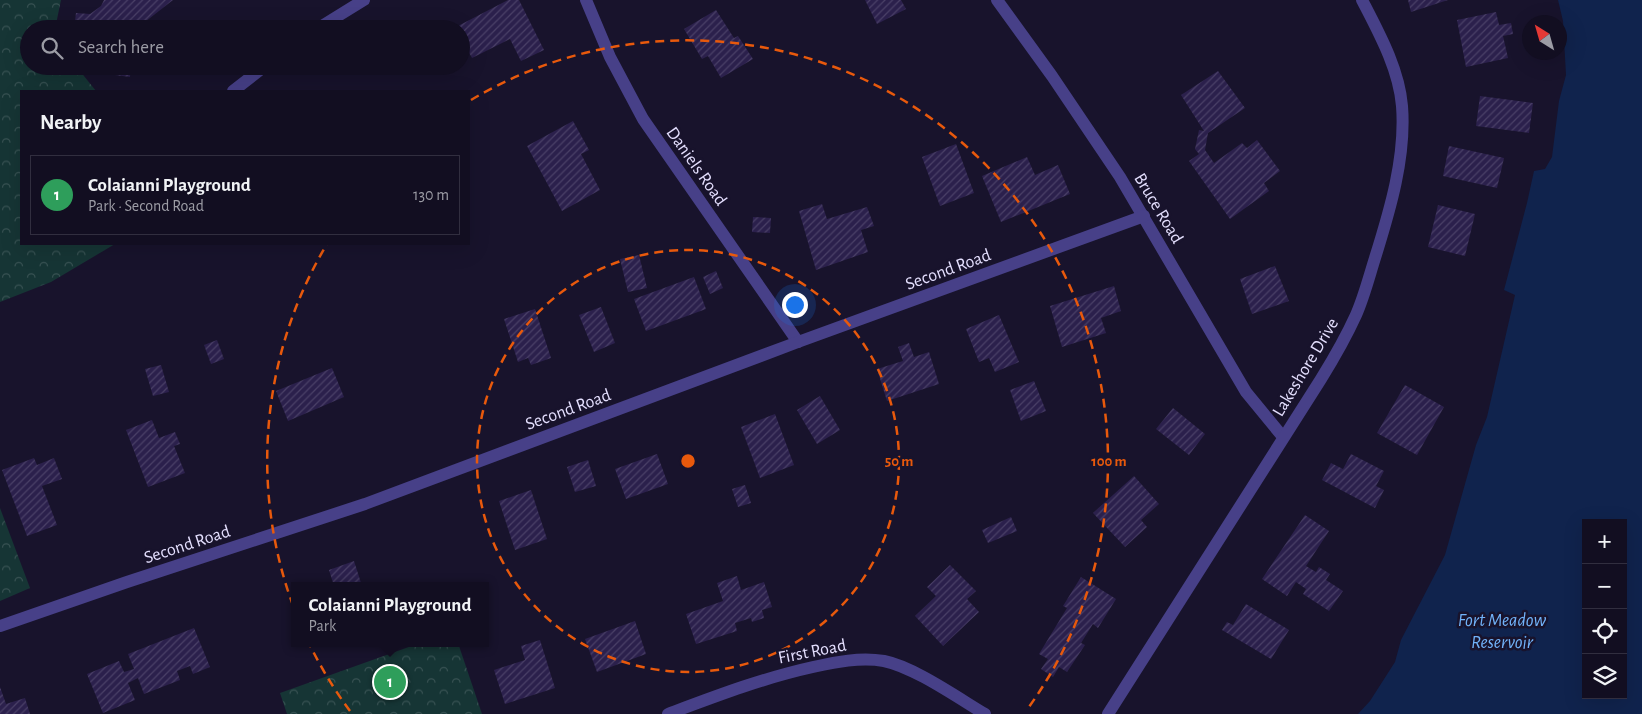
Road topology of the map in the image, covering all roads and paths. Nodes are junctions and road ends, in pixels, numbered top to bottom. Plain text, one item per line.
1 (364, 0) edge
2 (586, 0) edge
3 (997, 0) edge
4 (1362, 0) edge
5 (332, 20) edge
6 (253, 75) edge
7 (234, 90) edge
8 (1144, 216) junction
9 (798, 342) junction
10 (1284, 437) junction
11 (0, 626) edge
12 (668, 714) edge
13 (985, 714) edge
14 (1108, 714) edge

1 - 5 street
2 - 9 street, Daniels Road
3 - 8 street, Bruce Road
4 - 10 street, Lakeshore Drive
6 - 7 street
8 - 9 street, Second Road
8 - 10 street, Bruce Road
9 - 11 street, Second Road
10 - 14 street, Lakeshore Drive
12 - 13 street, First Road

